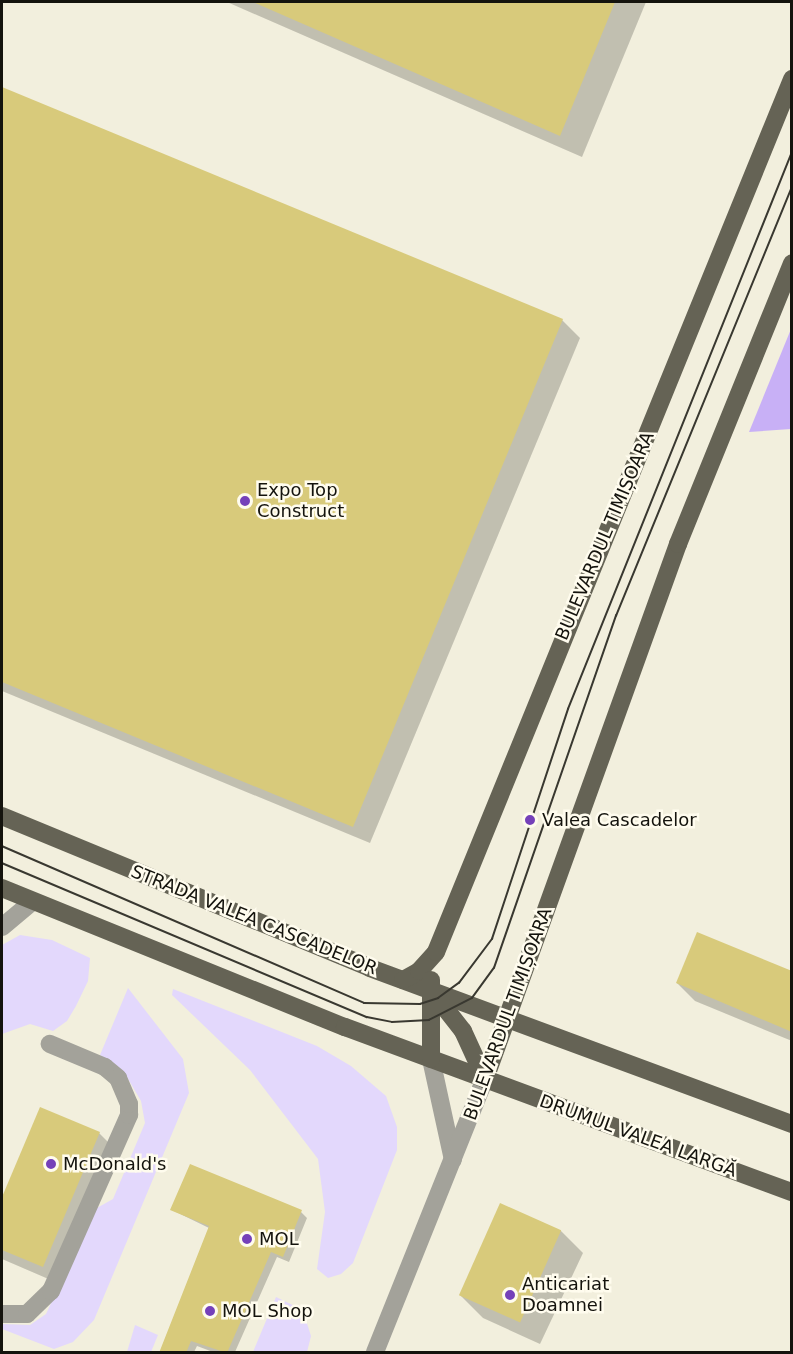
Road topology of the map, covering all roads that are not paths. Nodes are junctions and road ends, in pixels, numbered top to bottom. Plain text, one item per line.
1 (792, 79) edge
2 (792, 263) edge
3 (2, 816) edge
4 (2, 888) edge
5 (33, 901) junction
6 (2, 927) edge
7 (436, 952) junction
8 (403, 980) junction
9 (430, 990) junction
10 (507, 1020) junction
11 (50, 1044) dead end
12 (431, 1059) junction
13 (485, 1079) junction
14 (792, 1124) edge
15 (453, 1160) junction
16 (792, 1192) edge
17 (2, 1314) edge
18 (375, 1353) edge

1 - 7 main road, BULEVARDUL TIMIȘOARA
2 - 10 main road, BULEVARDUL TIMIȘOARA
3 - 8 main road, STRADA VALEA CASCADELOR
4 - 5 main road
5 - 6 street
5 - 12 main road
7 - 8 main road, BULEVARDUL TIMIȘOARA
7 - 9 main road
8 - 9 main road, STRADA VALEA CASCADELOR
9 - 10 main road, STRADA VALEA CASCADELOR
9 - 12 main road
9 - 13 main road
10 - 13 main road, BULEVARDUL TIMIȘOARA
10 - 14 main road
11 - 17 street
12 - 13 main road
12 - 15 street, BULEVARDUL TIMIȘOARA
13 - 15 street, BULEVARDUL TIMIȘOARA
13 - 16 main road, DRUMUL VALEA LARGĂ
15 - 18 street, BULEVARDUL TIMIȘOARA

